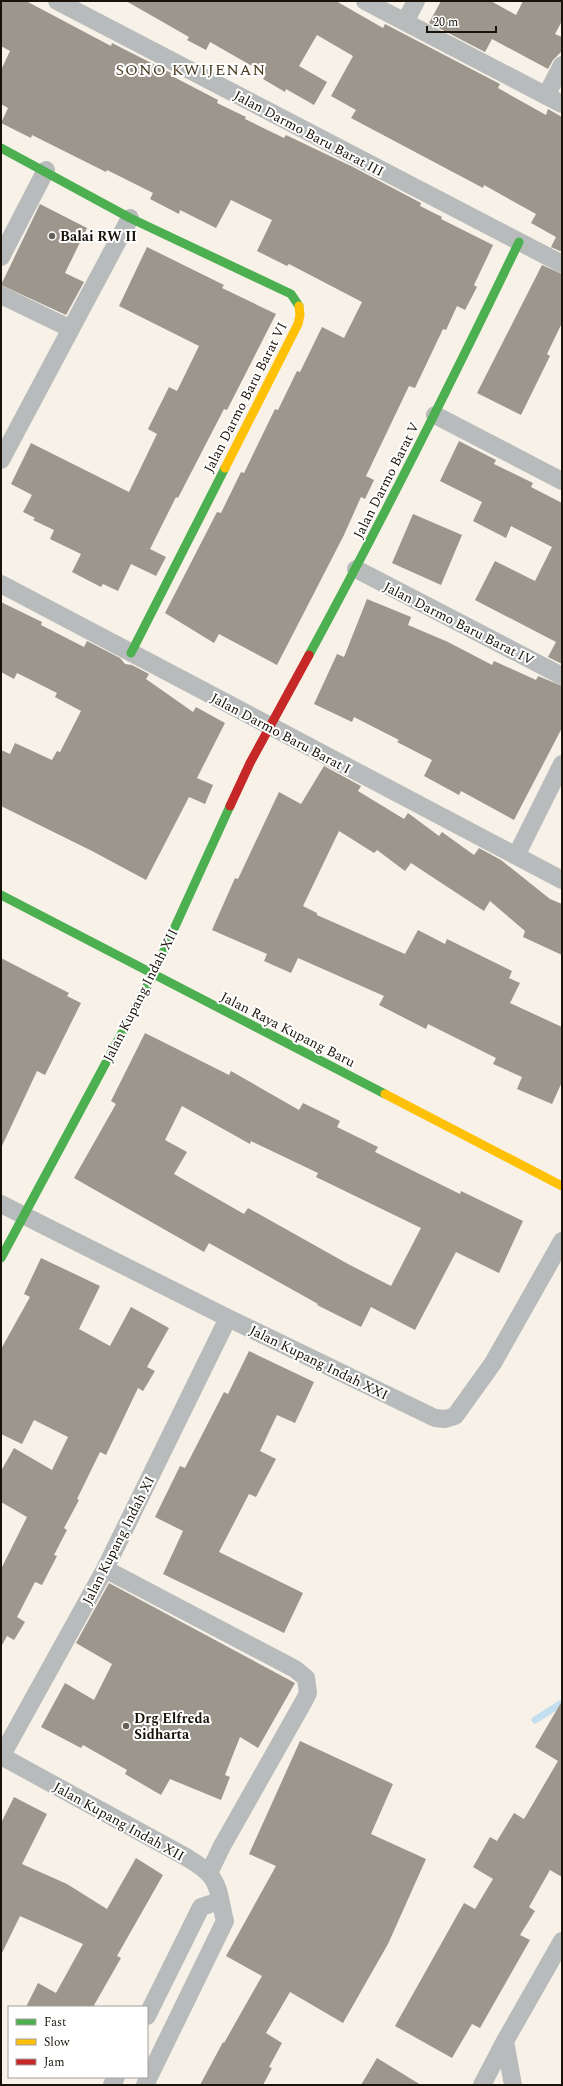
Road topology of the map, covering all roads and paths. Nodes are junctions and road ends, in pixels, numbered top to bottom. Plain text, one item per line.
1 (57, 1) edge
2 (365, 1) edge
3 (416, 1) edge
4 (405, 22) junction
5 (562, 65) edge
6 (546, 96) junction
7 (562, 104) edge
8 (1, 148) edge
9 (46, 170) junction
10 (130, 218) junction
11 (519, 242) junction
12 (1, 257) edge
13 (562, 264) edge
14 (1, 295) edge
15 (71, 329) junction
16 (434, 415) junction
17 (1, 460) edge
18 (562, 481) edge
19 (356, 569) junction
20 (1, 584) edge
21 (131, 653) junction
22 (562, 676) edge
23 (270, 727) junction
24 (562, 764) edge
25 (516, 856) junction
26 (562, 880) edge
27 (1, 895) edge
28 (153, 974) junction
29 (562, 1186) edge
30 (1, 1204) edge
31 (24, 1216) junction
32 (562, 1241) edge
33 (1, 1258) edge
34 (228, 1318) junction
35 (105, 1569) junction
36 (1, 1756) edge
37 (209, 1873) junction
38 (219, 1901) junction
39 (562, 1941) edge
40 (148, 2014) edge
41 (505, 2041) junction
42 (148, 2069) edge
43 (482, 2085) edge
44 (513, 2085) edge

1 - 11 street, Jalan Darmo Baru Barat III
2 - 4 street
3 - 4 street
4 - 6 street
5 - 6 street
6 - 7 street
8 - 9 street, Jalan Darmo Baru Barat VI
9 - 10 street, Jalan Darmo Baru Barat VI
9 - 12 street
10 - 15 street
10 - 21 street, Jalan Darmo Baru Barat VI
11 - 13 street, Jalan Darmo Baru Barat III
11 - 16 street, Jalan Darmo Barat V
14 - 15 street
15 - 17 street
16 - 18 street
16 - 19 street, Jalan Darmo Barat V
19 - 22 street, Jalan Darmo Baru Barat IV
19 - 23 street, Jalan Darmo Barat V
20 - 21 street, Jalan Darmo Baru Barat I
21 - 23 street, Jalan Darmo Baru Barat I
23 - 25 street, Jalan Darmo Baru Barat I
23 - 28 street, Jalan Kupang Indah XII
24 - 25 street
25 - 26 street, Jalan Darmo Baru Barat I
27 - 28 street, Jalan Raya Kupang Baru
28 - 29 street, Jalan Raya Kupang Baru
28 - 31 street, Jalan Kupang Indah XII
30 - 31 street, Jalan Kupang Indah XXI
31 - 33 street, Jalan Kupang Indah XII
31 - 34 street, Jalan Kupang Indah XXI
32 - 34 street, Jalan Kupang Indah XXI
34 - 35 street, Jalan Kupang Indah XI
35 - 36 street, Jalan Kupang Indah XI
35 - 37 street
36 - 37 street, Jalan Kupang Indah XII
37 - 38 street, Jalan Kupang Indah XII
38 - 40 street
38 - 42 street, Jalan Kupang Indah XII
39 - 41 street
41 - 43 street
41 - 44 street

